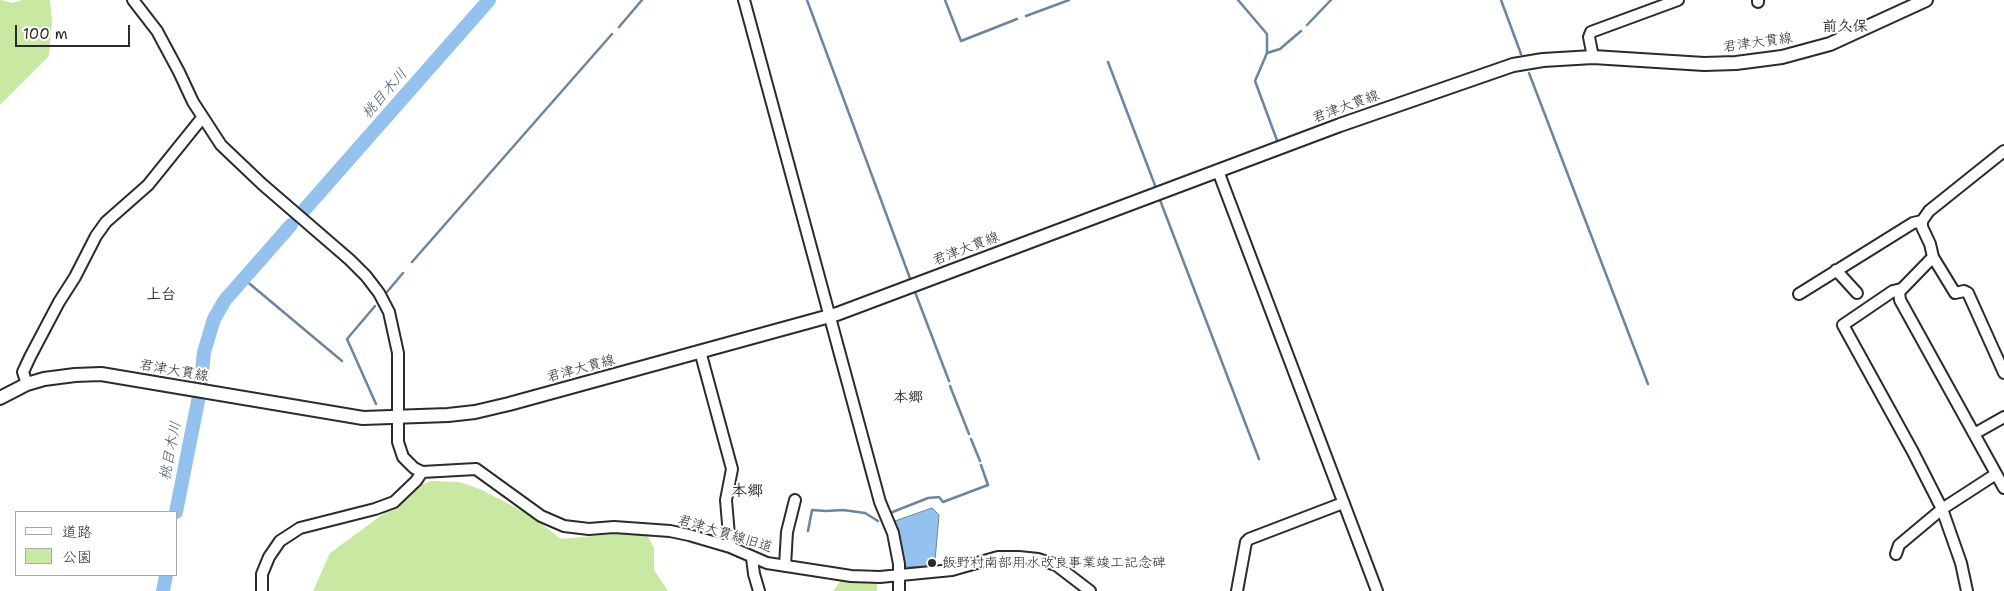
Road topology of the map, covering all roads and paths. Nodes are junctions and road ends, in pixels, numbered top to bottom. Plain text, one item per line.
1 (133, 0) edge
2 (744, 0) edge
3 (1678, 0) edge
4 (1926, 0) edge
5 (1593, 57) junction
6 (202, 118) junction
7 (2004, 151) edge
8 (1218, 171) junction
9 (1922, 221) junction
10 (1933, 257) junction
11 (1836, 270) junction
12 (1901, 289) junction
13 (1857, 293) dead end
14 (1799, 294) dead end
15 (828, 317) junction
16 (2004, 345) edge
17 (1994, 350) junction
18 (700, 352) junction
19 (2004, 373) edge
20 (27, 384) junction
21 (0, 398) edge
22 (397, 417) junction
23 (2004, 417) edge
24 (1974, 434) junction
25 (422, 472) junction
26 (1996, 474) junction
27 (2004, 488) edge
28 (795, 500) dead end
29 (1343, 503) junction
30 (1942, 509) junction
31 (730, 547) junction
32 (1896, 554) dead end
33 (752, 558) junction
34 (785, 566) junction
35 (899, 575) junction
36 (262, 591) edge
37 (759, 591) edge
38 (899, 591) edge
39 (1090, 591) edge
40 (1237, 591) edge
41 (1377, 591) edge
42 (1967, 591) edge

1 - 6 street
2 - 15 street
3 - 5 street
4 - 5 main road, 君津大貫線
5 - 8 main road, 君津大貫線
6 - 20 street
6 - 22 street
7 - 9 street
8 - 15 main road, 君津大貫線
8 - 29 street
9 - 10 street
9 - 11 street
10 - 12 street
10 - 17 street
11 - 13 street
11 - 14 street
12 - 24 street
12 - 30 street
15 - 18 main road, 君津大貫線
15 - 35 street
16 - 17 street
17 - 19 street
18 - 22 main road, 君津大貫線
18 - 31 street
20 - 21 main road, 君津大貫線
20 - 22 main road, 君津大貫線
22 - 25 street
23 - 24 street
24 - 26 street
25 - 31 street, 君津大貫線旧道
25 - 36 street
26 - 27 street
26 - 30 street
28 - 34 street
29 - 40 street
29 - 41 street
30 - 32 street
30 - 42 street
31 - 33 street, 君津大貫線旧道
33 - 34 street, 君津大貫線旧道
33 - 37 street
34 - 35 street, 君津大貫線旧道
35 - 38 street
35 - 39 street, 君津大貫線旧道

